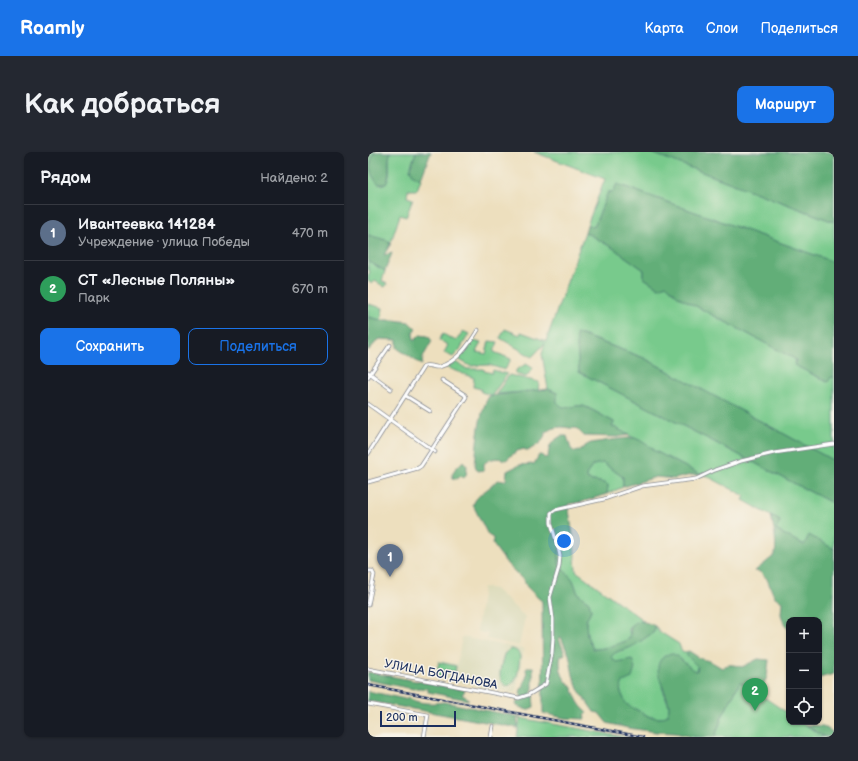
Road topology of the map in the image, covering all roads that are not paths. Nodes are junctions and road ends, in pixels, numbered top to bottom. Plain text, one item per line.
1 (478, 330) dead end
2 (390, 345) dead end
3 (369, 374) edge
4 (442, 380) dead end
5 (391, 389) dead end
6 (406, 396) junction
7 (368, 404) edge
8 (430, 411) dead end
9 (390, 421) junction
10 (834, 444) edge
11 (434, 451) junction
12 (368, 454) edge
13 (368, 482) edge
14 (368, 570) edge
15 (368, 605) edge
16 (368, 669) edge
17 (368, 704) edge
18 (493, 726) dead end
19 (424, 737) edge
20 (490, 737) edge

1 - 6 street
2 - 3 street
3 - 5 street
4 - 11 street
6 - 8 street
6 - 9 street
7 - 9 street
9 - 11 street
9 - 12 street
10 - 16 street, УЛИЦА БОГДАНОВА
11 - 13 street
14 - 15 street
17 - 19 street
18 - 20 street

